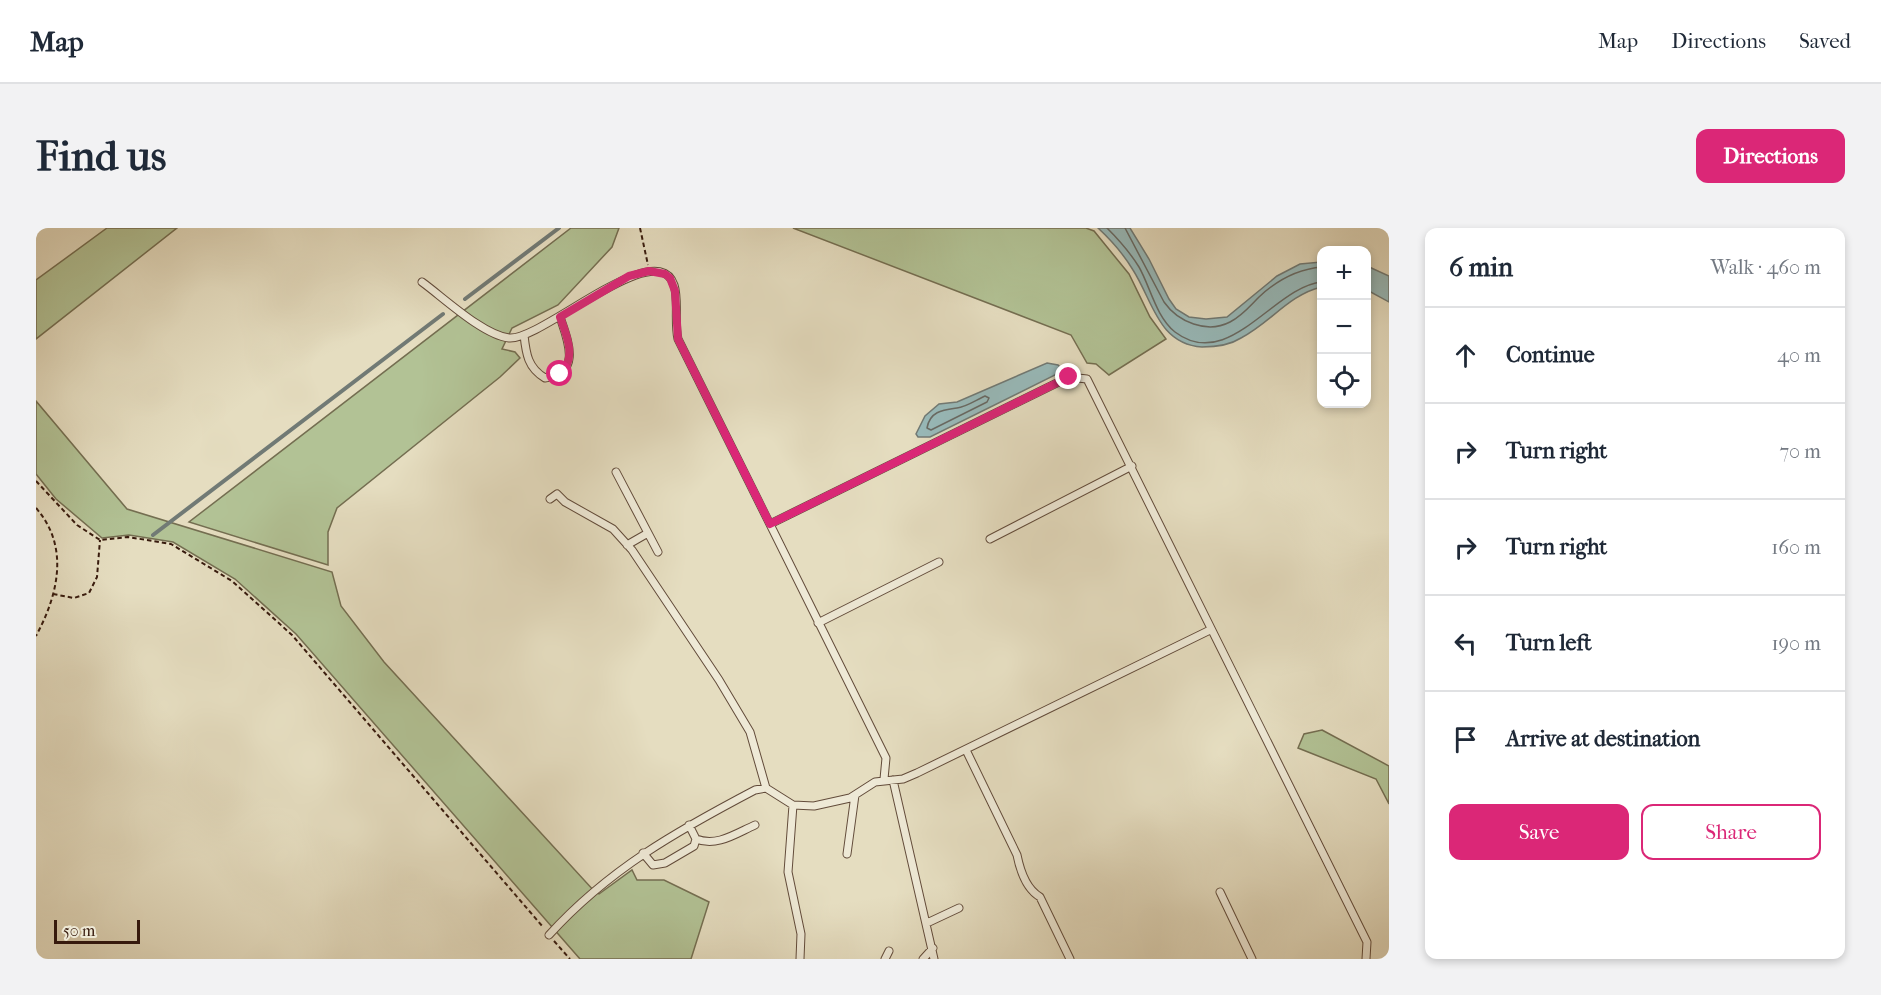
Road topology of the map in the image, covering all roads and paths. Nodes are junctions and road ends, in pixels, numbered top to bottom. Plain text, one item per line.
1 (640, 228) edge
2 (649, 271) junction
3 (422, 282) dead end
4 (560, 317) junction
5 (524, 335) junction
6 (1132, 466) junction
7 (616, 472) dead end
8 (36, 481) edge
9 (549, 499) dead end
10 (36, 508) edge
11 (770, 524) junction
12 (648, 533) junction
13 (990, 539) dead end
14 (100, 540) junction
15 (627, 545) junction
16 (658, 552) dead end
17 (939, 562) dead end
18 (53, 594) junction
19 (818, 622) junction
20 (1210, 630) junction
21 (36, 636) edge
22 (966, 750) junction
23 (884, 779) junction
24 (893, 780) junction
25 (766, 788) junction
26 (855, 795) junction
27 (793, 805) junction
28 (688, 825) junction
29 (754, 825) dead end
30 (696, 839) junction
31 (643, 853) junction
32 (847, 854) dead end
33 (1220, 892) dead end
34 (959, 908) dead end
35 (927, 923) junction
36 (549, 935) junction
37 (933, 948) junction
38 (889, 951) dead end
39 (1367, 958) edge
40 (570, 959) edge
41 (800, 959) edge
42 (885, 959) edge
43 (923, 959) edge
44 (934, 959) edge
45 (1070, 959) edge
46 (1252, 959) edge

1 - 2 path
2 - 4 lane
2 - 11 lane
3 - 5 lane
4 - 5 lane
4 - 5 lane
6 - 11 lane
6 - 13 lane
6 - 20 lane
7 - 12 lane
8 - 14 path
9 - 15 lane
10 - 18 path
11 - 19 lane
12 - 15 lane
12 - 16 lane
14 - 18 path
14 - 36 path
15 - 25 lane
17 - 19 lane
18 - 21 path
19 - 23 lane
20 - 22 lane
20 - 39 lane
22 - 24 lane
22 - 45 lane
23 - 24 lane
23 - 26 lane
24 - 35 lane
25 - 27 lane
25 - 28 lane
26 - 27 lane
26 - 32 lane
27 - 41 lane
28 - 30 lane
28 - 31 lane
29 - 30 lane
30 - 31 lane
31 - 36 lane
33 - 46 lane
34 - 35 lane
35 - 37 lane
36 - 40 path
37 - 43 lane
37 - 44 lane
38 - 42 lane

